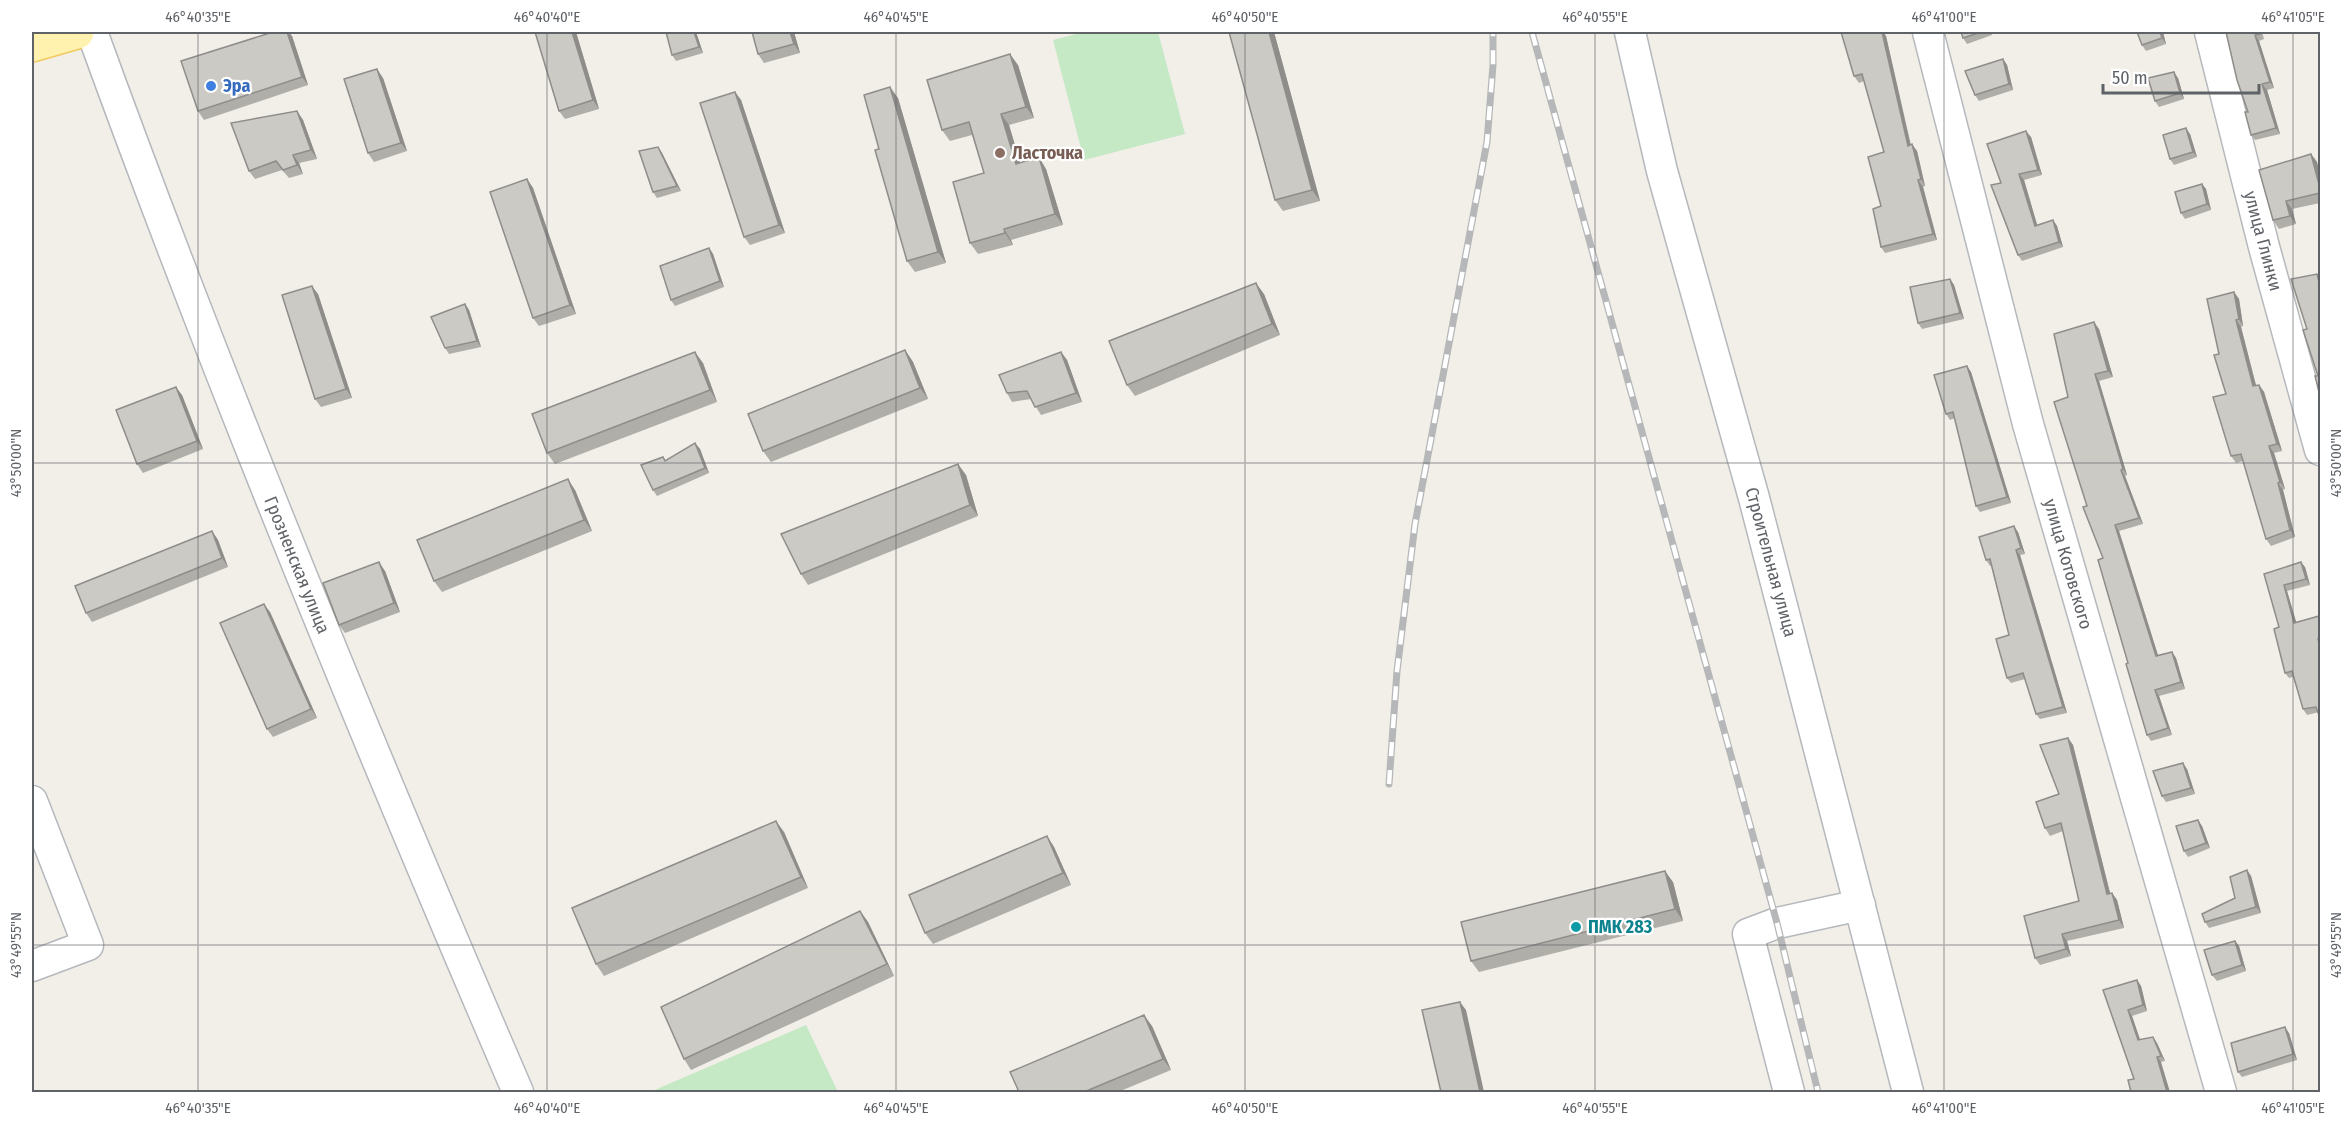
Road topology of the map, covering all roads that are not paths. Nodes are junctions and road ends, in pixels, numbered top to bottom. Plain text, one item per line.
1 (77, 32) edge
2 (92, 32) edge
3 (1629, 32) edge
4 (1928, 32) edge
5 (2210, 32) edge
6 (32, 45) edge
7 (2320, 450) edge
8 (32, 801) edge
9 (1860, 905) junction
10 (32, 966) edge
11 (518, 1092) edge
12 (1789, 1092) edge
13 (1908, 1092) edge
14 (2221, 1092) edge

1 - 6 main road
2 - 11 street, Грозненская улица
3 - 9 street, Строительная улица
4 - 14 street, улица Котовского
5 - 7 street, улица Глинки
8 - 10 street
9 - 12 street
9 - 13 street, Строительная улица

